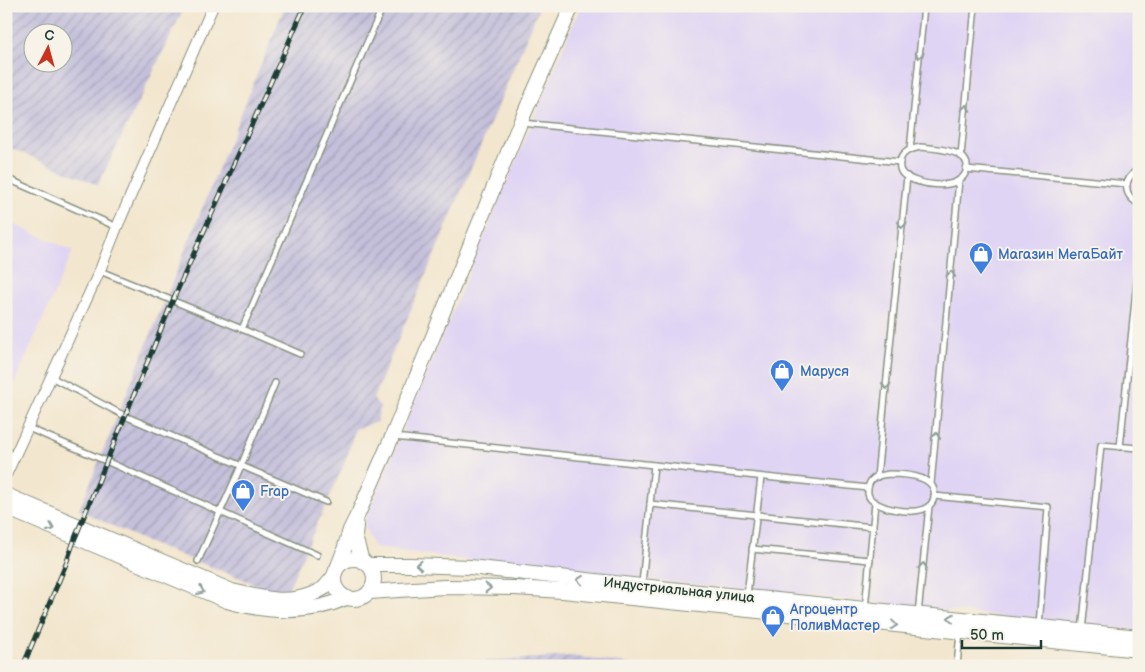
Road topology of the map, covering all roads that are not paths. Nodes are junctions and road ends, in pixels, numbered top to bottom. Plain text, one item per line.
1 (213, 6) edge
2 (383, 6) edge
3 (572, 6) edge
4 (924, 6) edge
5 (975, 6) edge
6 (520, 122) junction
7 (910, 150) junction
8 (962, 156) junction
9 (900, 162) junction
10 (966, 169) junction
11 (1139, 169) edge
12 (907, 176) junction
13 (6, 178) edge
14 (959, 180) junction
15 (1127, 184) junction
16 (1139, 204) edge
17 (117, 227) junction
18 (1139, 261) edge
19 (100, 270) junction
20 (242, 329) junction
21 (300, 354) dead end
22 (51, 377) junction
23 (275, 383) dead end
24 (28, 428) junction
25 (392, 437) junction
26 (1120, 447) junction
27 (1139, 448) edge
28 (654, 465) junction
29 (241, 466) junction
30 (6, 475) edge
31 (761, 477) junction
32 (877, 477) junction
33 (931, 484) junction
34 (868, 488) junction
35 (6, 495) edge
36 (934, 496) junction
37 (326, 502) dead end
38 (875, 502) junction
39 (650, 504) junction
40 (930, 506) junction
41 (6, 508) edge
42 (220, 512) junction
43 (359, 512) junction
44 (756, 515) junction
45 (872, 527) junction
46 (752, 549) junction
47 (127, 553) junction
48 (317, 555) dead end
49 (870, 560) junction
50 (198, 561) dead end
51 (365, 563) junction
52 (336, 571) junction
53 (370, 592) junction
54 (641, 593) junction
55 (229, 596) junction
56 (747, 597) junction
57 (346, 598) junction
58 (864, 616) junction
59 (917, 621) junction
60 (1038, 627) junction
61 (1082, 631) junction
62 (960, 632) junction
63 (1138, 648) edge
64 (957, 666) edge

1 - 17 street
2 - 20 lane
3 - 6 street
4 -> 7 lane
8 -> 5 lane
6 - 9 lane
6 - 25 street
7 - 8 lane
7 - 9 lane
8 - 10 lane
9 - 12 lane
10 - 14 lane
10 - 15 lane
11 - 15 lane
12 - 14 lane
12 -> 32 lane
13 - 17 lane
33 -> 14 lane
15 - 16 lane
17 - 19 street
18 - 26 lane
19 - 20 lane
19 - 22 street
20 - 21 lane
22 - 24 street
22 - 29 lane
23 - 29 lane
24 - 30 street
24 - 42 lane
25 - 28 lane
25 - 43 street
26 - 27 lane
26 - 61 lane
28 - 31 lane
28 - 39 lane
29 - 37 lane
29 - 42 lane
31 - 34 lane
31 - 44 lane
32 - 33 lane
32 - 34 lane
33 - 36 lane
34 - 38 lane
35 - 47 street
36 - 40 lane
36 - 60 lane
38 - 40 lane
38 - 45 lane
39 - 44 lane
39 - 54 lane
59 -> 40 lane
41 -> 47 street
42 - 48 lane
42 - 50 lane
43 - 51 street
43 - 52 street
44 - 45 lane
44 - 46 lane
45 - 49 lane
46 - 49 lane
46 - 56 lane
47 - 55 street
49 - 58 lane
51 - 52 street
51 - 53 street
54 -> 51 street, Индустриальная улица
52 - 55 street
52 - 57 street
53 -> 54 street, Индустриальная улица
53 - 57 street
54 - 56 street, Индустриальная улица
54 - 58 street, Индустриальная улица
55 - 57 street
56 - 58 street, Индустриальная улица
58 - 59 street, Индустриальная улица
60 -> 59 street, Индустриальная улица
59 - 62 street, Индустриальная улица
60 - 61 street, Индустриальная улица
61 - 63 street, Индустриальная улица
62 - 63 street, Индустриальная улица
62 - 64 lane

